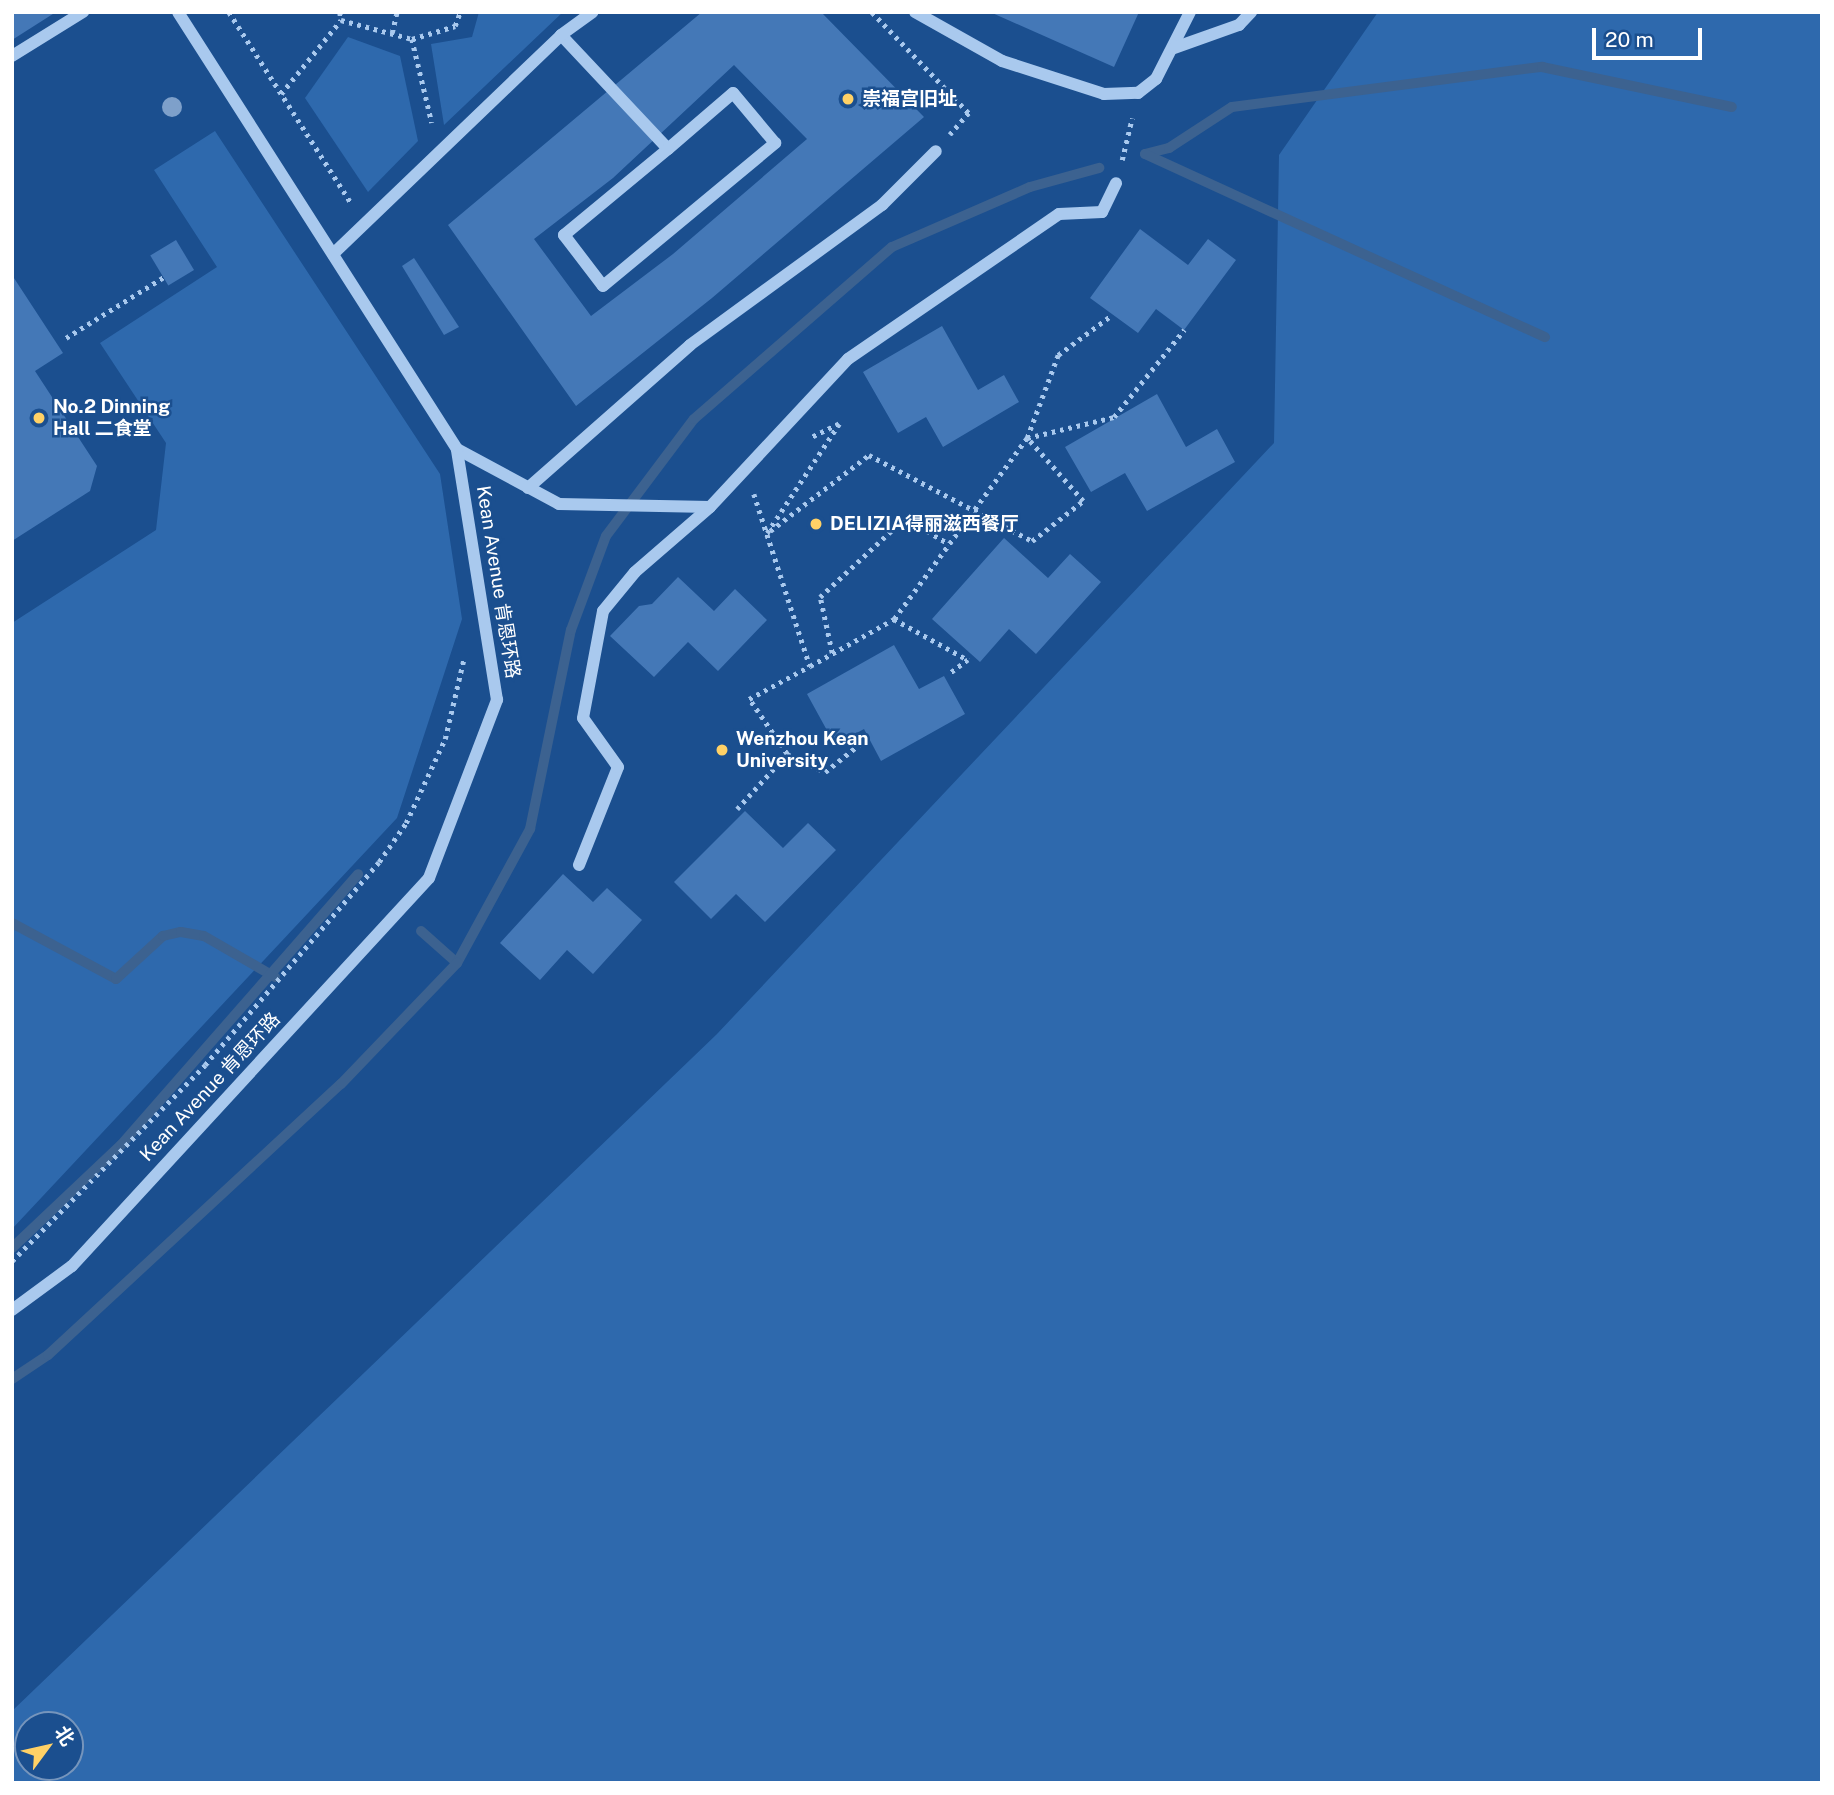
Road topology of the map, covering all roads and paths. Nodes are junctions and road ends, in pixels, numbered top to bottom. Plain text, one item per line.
1 (83, 12) edge
2 (177, 12) edge
3 (229, 12) edge
4 (340, 12) edge
5 (397, 12) edge
6 (460, 12) edge
7 (593, 12) edge
8 (872, 12) edge
9 (915, 12) edge
10 (1190, 12) edge
11 (1251, 12) edge
12 (341, 20) junction
13 (392, 33) junction
14 (561, 35) junction
15 (412, 38) junction
16 (1174, 48) junction
17 (12, 56) edge
18 (1139, 93) junction
19 (281, 94) junction
20 (668, 149) junction
21 (936, 151) joint
22 (439, 152) junction
23 (1116, 183) joint
24 (364, 224) junction
25 (333, 254) junction
26 (164, 277) dead end
27 (1112, 315) dead end
28 (1184, 330) dead end
29 (66, 338) dead end
30 (1027, 438) junction
31 (804, 441) dead end
32 (457, 449) junction
33 (746, 468) junction
34 (528, 488) junction
35 (708, 507) junction
36 (975, 509) junction
37 (767, 533) junction
38 (949, 544) junction
39 (894, 619) junction
40 (832, 653) junction
41 (465, 655) dead end
42 (810, 666) junction
43 (948, 675) dead end
44 (860, 744) dead end
45 (787, 754) junction
46 (737, 809) dead end
47 (579, 865) dead end
48 (12, 1261) edge
49 (12, 1310) edge

1 - 17 street
2 - 25 street, Kean Avenue 肯恩环路
3 - 19 path
4 - 12 path
5 - 13 path
6 - 15 path
7 - 14 street
8 - 21 path
9 - 18 street
10 - 16 street
11 - 16 street
12 - 13 path
12 - 19 path
13 - 15 path
14 - 20 street
14 - 22 street
15 - 22 path
16 - 18 street
18 - 23 path
19 - 24 path
20 - 20 street
21 - 34 street
22 - 24 street
23 - 33 street
24 - 25 street
25 - 32 street, Kean Avenue 肯恩环路
26 - 29 path
27 - 30 path
28 - 30 path
30 - 36 path
30 - 36 path
31 - 37 path
32 - 34 street
32 - 49 street, Kean Avenue 肯恩环路
33 - 35 street
33 - 37 path
34 - 35 street
35 - 47 street
36 - 37 path
36 - 38 path
37 - 42 path
38 - 39 path
38 - 40 path
39 - 40 path
39 - 43 path
40 - 42 path
41 - 48 path
42 - 45 path
44 - 45 path
45 - 46 path

